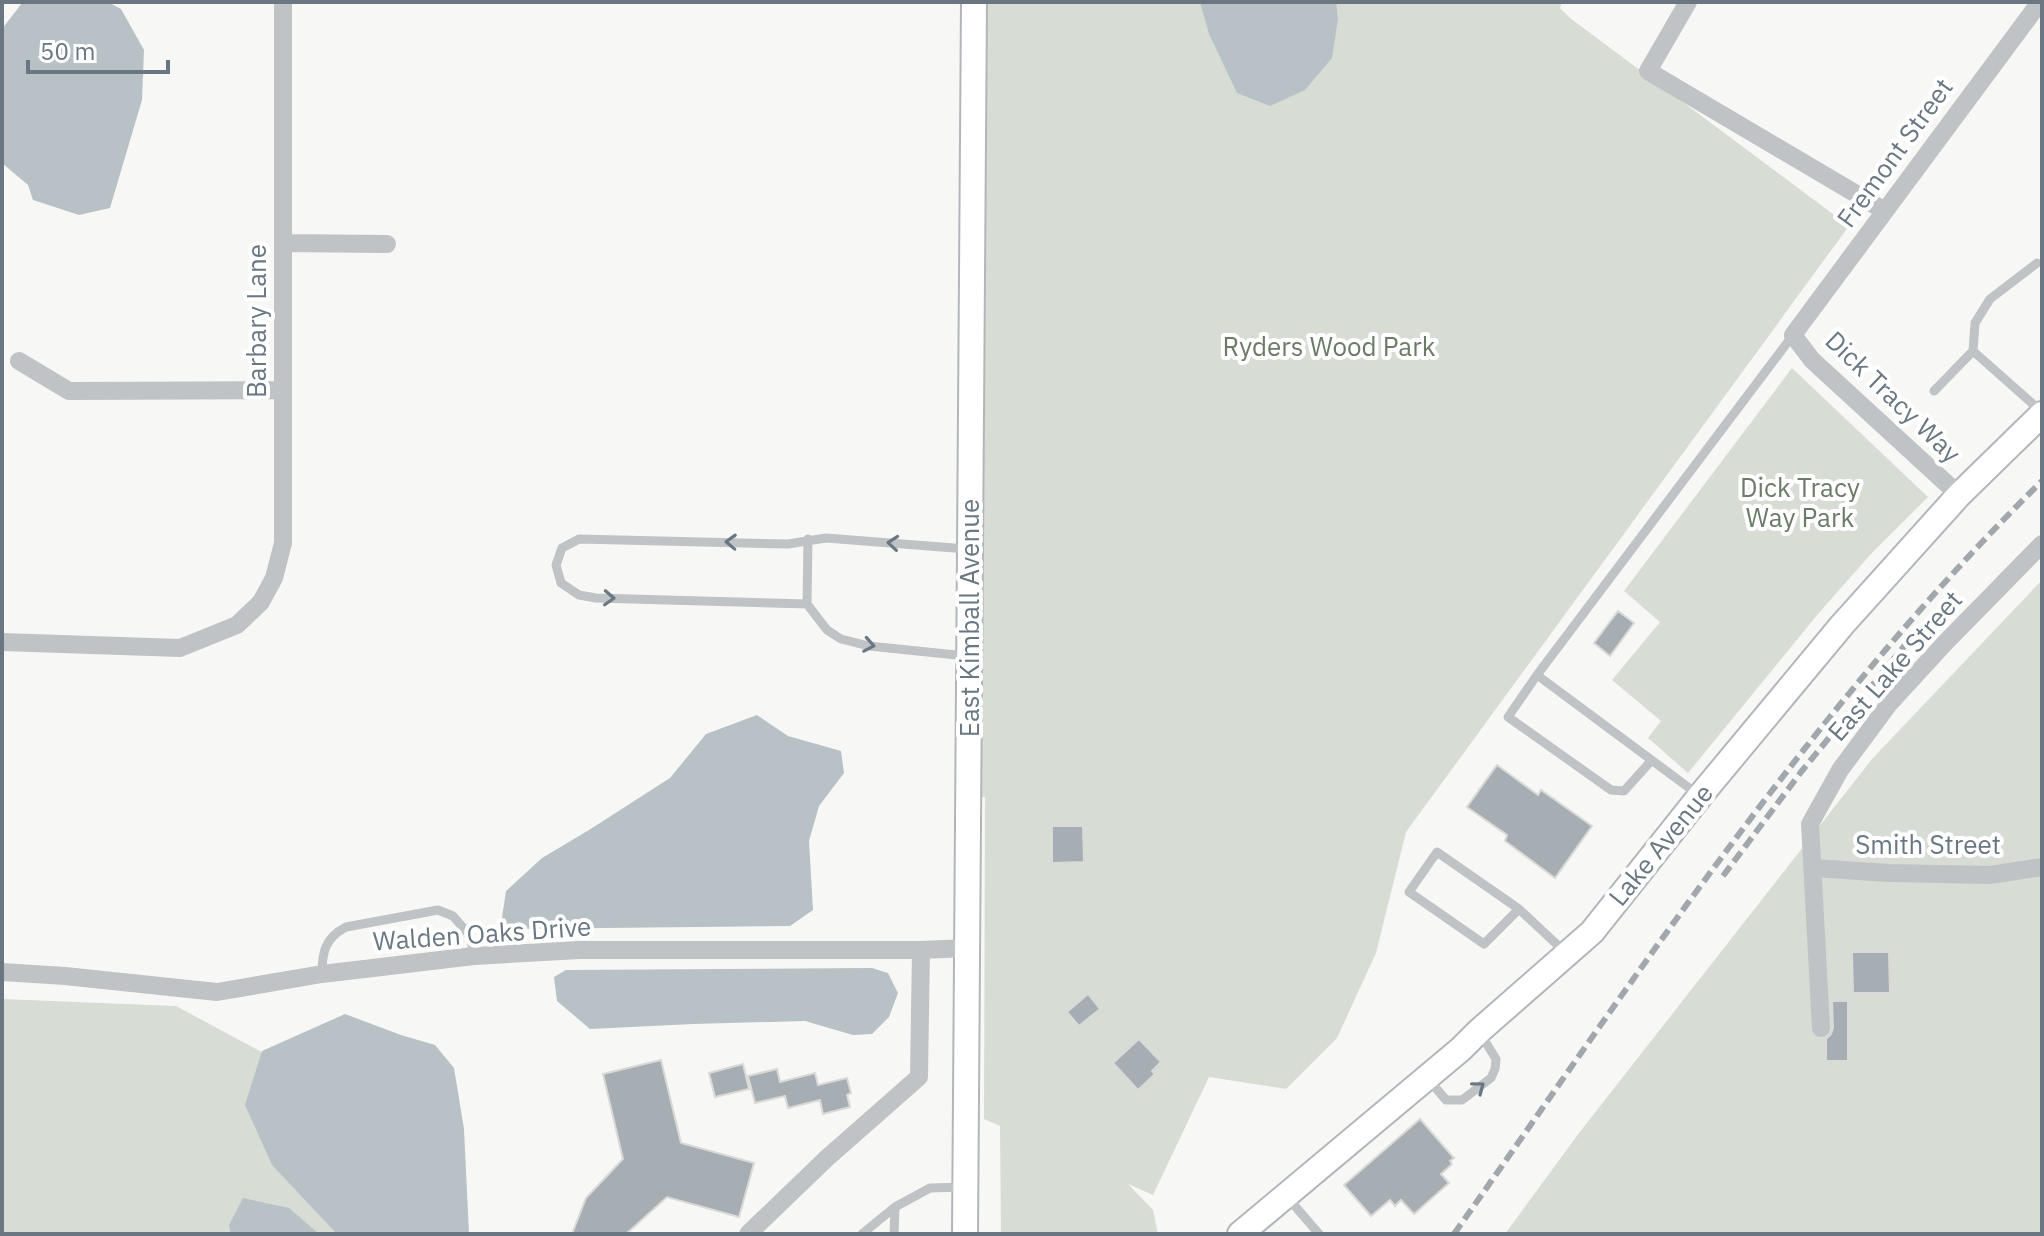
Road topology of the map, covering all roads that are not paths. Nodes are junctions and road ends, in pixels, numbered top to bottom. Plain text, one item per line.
1 (283, 2) edge
2 (974, 2) edge
3 (1688, 2) edge
4 (2040, 2) edge
5 (1885, 211) junction
6 (283, 243) junction
7 (387, 244) dead end
8 (2037, 263) dead end
9 (1793, 335) junction
10 (1973, 351) junction
11 (19, 361) dead end
12 (283, 390) junction
13 (1934, 391) dead end
14 (2042, 413) edge
15 (1959, 495) junction
16 (808, 539) junction
17 (2042, 544) edge
18 (970, 549) junction
19 (807, 604) junction
20 (2, 642) edge
21 (970, 656) junction
22 (1537, 675) junction
23 (1651, 761) junction
24 (1700, 796) junction
25 (2042, 867) edge
26 (1813, 868) junction
27 (1519, 909) junction
28 (968, 948) junction
29 (921, 950) junction
30 (1567, 953) junction
31 (474, 956) junction
32 (2, 972) edge
33 (322, 974) junction
34 (1821, 1028) dead end
35 (1479, 1031) junction
36 (1426, 1078) junction
37 (966, 1187) junction
38 (1286, 1195) junction
39 (895, 1207) junction
40 (748, 1234) edge
41 (862, 1234) edge
42 (894, 1234) edge
43 (965, 1234) edge
44 (1240, 1234) edge
45 (1319, 1234) edge

1 - 6 street, Barbary Lane
2 - 18 street, East Kimball Avenue
3 - 5 street
4 - 5 street, Fremont Street
5 - 9 street, Fremont Street
6 - 7 street
6 - 12 street, Barbary Lane
8 - 10 lane
9 - 15 street, Dick Tracy Way
9 - 22 lane
10 - 13 lane
10 - 14 lane
11 - 12 street
12 - 20 street, Barbary Lane
14 - 15 street, Lake Avenue
15 - 24 street, Lake Avenue
18 -> 16 lane
16 - 19 lane
16 -> 19 lane
17 - 26 street, East Lake Street
18 - 21 street, East Kimball Avenue
19 -> 21 lane
21 - 28 street, East Kimball Avenue
22 - 23 lane
22 - 23 lane
23 - 24 lane
24 - 30 street, Lake Avenue
25 - 26 street, Smith Street
26 - 34 street, East Lake Street
27 - 27 lane
27 - 30 lane
28 - 29 street, Walden Oaks Drive
28 - 37 street, East Kimball Avenue
29 - 31 street, Walden Oaks Drive
29 - 40 street
30 - 35 street, Lake Avenue
31 - 33 street, Walden Oaks Drive
31 - 33 lane
32 - 33 street, Walden Oaks Drive
35 - 36 street, Lake Avenue
36 -> 35 lane
36 - 38 street, Lake Avenue
37 - 39 lane
37 - 43 street, East Kimball Avenue
38 - 44 street, Lake Avenue
38 - 45 lane
39 - 41 lane
39 - 42 lane

